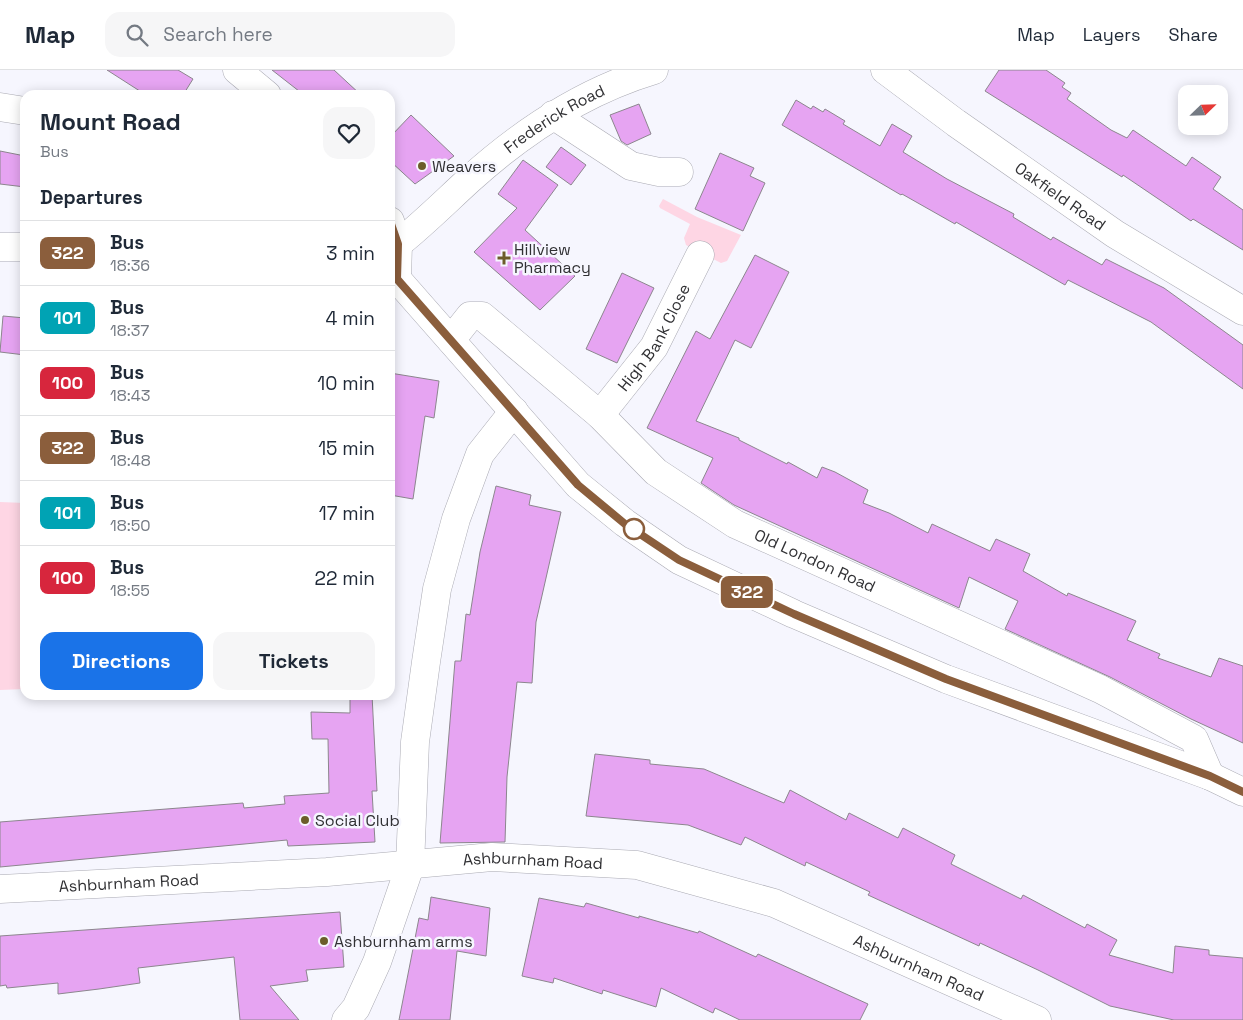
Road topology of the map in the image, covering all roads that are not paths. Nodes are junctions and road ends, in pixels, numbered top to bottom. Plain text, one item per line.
1 (237, 70) edge
2 (654, 70) edge
3 (885, 70) edge
4 (602, 79) edge
5 (261, 90) edge
6 (0, 107) edge
7 (20, 111) edge
8 (553, 116) junction
9 (679, 172) dead end
10 (395, 232) edge
11 (0, 247) edge
12 (20, 247) edge
13 (700, 255) dead end
14 (395, 279) edge
15 (1243, 311) edge
16 (451, 340) junction
17 (514, 411) junction
18 (600, 415) junction
19 (1210, 776) junction
20 (1243, 792) edge
21 (410, 866) junction
22 (0, 889) edge
23 (346, 1020) edge
24 (1037, 1020) edge

1 - 5 main road
2 - 4 main road, Frederick Road
3 - 15 main road, Oakfield Road
4 - 8 main road, Frederick Road
6 - 7 main road
8 - 9 main road
8 - 10 main road, Frederick Road
11 - 12 main road
13 - 18 main road, High Bank Close
14 - 16 main road
16 - 17 main road
16 - 18 main road, Old London Road
17 - 19 main road
17 - 21 main road
18 - 19 main road, Old London Road
19 - 20 main road
21 - 22 main road, Ashburnham Road
21 - 23 main road
21 - 24 main road, Ashburnham Road

